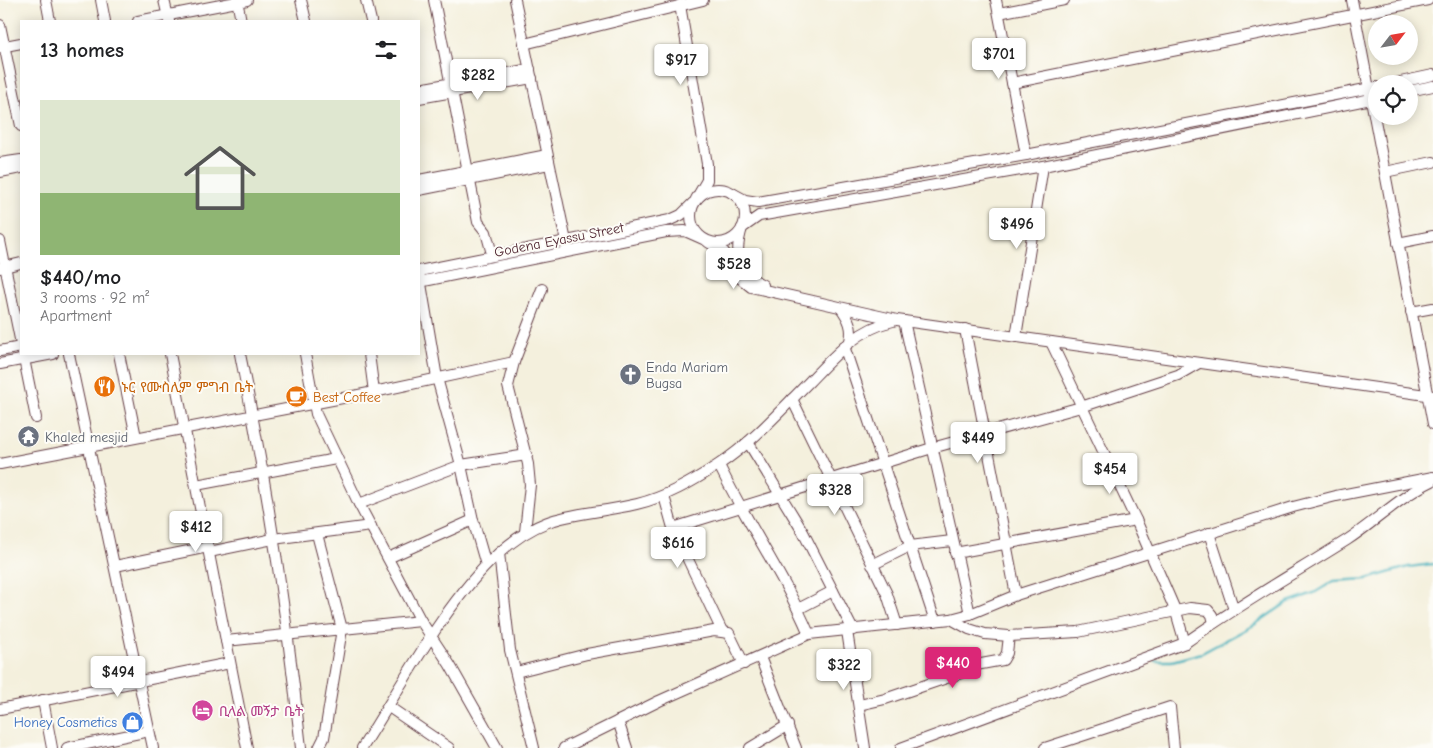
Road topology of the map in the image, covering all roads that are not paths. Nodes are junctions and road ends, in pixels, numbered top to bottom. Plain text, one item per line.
1 (46, 0) edge
2 (101, 0) edge
3 (164, 0) edge
4 (302, 0) edge
5 (366, 0) edge
6 (434, 0) edge
7 (515, 0) edge
8 (703, 0) edge
9 (996, 0) edge
10 (1064, 0) edge
11 (1352, 0) edge
12 (1428, 0) edge
13 (240, 1) edge
14 (675, 4) edge
15 (999, 13) junction
16 (1355, 15) junction
17 (168, 18) edge
18 (50, 20) edge
19 (105, 20) edge
20 (148, 20) edge
21 (241, 20) edge
22 (306, 20) edge
23 (370, 20) edge
24 (0, 25) edge
25 (20, 43) edge
26 (524, 44) junction
27 (2, 47) edge
28 (531, 73) junction
29 (1369, 75) edge
30 (1433, 75) edge
31 (1418, 78) edge
32 (1012, 83) junction
33 (1433, 86) edge
34 (451, 88) junction
35 (1368, 88) edge
36 (420, 89) edge
37 (1418, 89) edge
38 (420, 98) edge
39 (1368, 100) edge
40 (20, 122) edge
41 (1192, 123) junction
42 (1377, 125) edge
43 (1193, 135) junction
44 (1026, 155) junction
45 (548, 159) junction
46 (20, 160) edge
47 (1433, 162) edge
48 (0, 163) edge
49 (707, 164) junction
50 (1043, 166) junction
51 (20, 168) edge
52 (0, 172) edge
53 (1385, 172) junction
54 (469, 175) junction
55 (902, 176) junction
56 (420, 180) edge
57 (420, 190) edge
58 (905, 190) junction
59 (730, 191) junction
60 (695, 201) junction
61 (742, 228) junction
62 (1433, 236) edge
63 (706, 240) junction
64 (0, 241) edge
65 (566, 241) junction
66 (1398, 243) junction
67 (568, 253) junction
68 (492, 254) junction
69 (20, 263) edge
70 (3, 267) edge
71 (420, 277) edge
72 (420, 277) edge
73 (420, 283) edge
74 (542, 289) dead end
75 (785, 294) junction
76 (841, 308) junction
77 (1433, 308) edge
78 (1411, 312) junction
79 (900, 320) junction
80 (965, 329) junction
81 (1016, 337) junction
82 (20, 341) edge
83 (1051, 342) junction
84 (847, 344) junction
85 (20, 345) edge
86 (0, 351) edge
87 (43, 355) edge
88 (69, 355) edge
89 (119, 355) edge
90 (170, 355) edge
91 (240, 355) edge
92 (304, 355) edge
93 (368, 355) edge
94 (24, 357) edge
95 (514, 362) junction
96 (1199, 363) junction
97 (0, 364) edge
98 (437, 378) junction
99 (374, 392) junction
100 (1430, 396) edge
101 (792, 399) junction
102 (314, 403) junction
103 (1081, 407) junction
104 (253, 415) junction
105 (36, 418) dead end
106 (1433, 424) edge
107 (184, 427) junction
108 (985, 434) junction
109 (136, 437) junction
110 (748, 442) junction
111 (89, 446) junction
112 (932, 448) junction
113 (527, 454) junction
114 (336, 459) junction
115 (0, 464) edge
116 (883, 464) junction
117 (461, 465) junction
118 (719, 465) junction
119 (263, 473) junction
120 (1433, 479) edge
121 (831, 480) junction
122 (196, 485) junction
123 (780, 494) junction
124 (664, 496) junction
125 (359, 504) junction
126 (739, 507) junction
127 (472, 520) junction
128 (1136, 520) junction
129 (371, 526) junction
130 (673, 528) junction
131 (525, 532) junction
132 (1208, 533) junction
133 (318, 534) junction
134 (273, 538) junction
135 (952, 541) junction
136 (1006, 543) junction
137 (910, 546) junction
138 (208, 549) junction
139 (499, 553) junction
140 (955, 553) junction
141 (1149, 554) junction
142 (388, 558) junction
143 (486, 565) junction
144 (872, 565) junction
145 (115, 566) junction
146 (833, 591) junction
147 (1016, 594) junction
148 (798, 609) junction
149 (1234, 610) junction
150 (1176, 612) junction
151 (970, 614) junction
152 (951, 619) junction
153 (935, 621) junction
154 (421, 622) junction
155 (1214, 623) junction
156 (898, 625) junction
157 (342, 629) junction
158 (850, 630) junction
159 (722, 631) junction
160 (289, 634) junction
161 (809, 634) junction
162 (1009, 636) junction
163 (431, 638) junction
164 (226, 641) junction
165 (1185, 643) junction
166 (760, 657) junction
167 (230, 663) junction
168 (744, 664) junction
169 (516, 672) junction
170 (138, 681) junction
171 (43, 700) junction
172 (859, 705) junction
173 (389, 707) junction
174 (0, 709) edge
175 (618, 721) junction
176 (788, 724) junction
177 (149, 731) junction
178 (100, 745) edge
179 (52, 748) edge
180 (67, 748) edge
181 (153, 748) edge
182 (247, 748) edge
183 (301, 748) edge
184 (319, 748) edge
185 (362, 748) edge
186 (450, 748) edge
187 (497, 748) edge
188 (534, 748) edge
189 (564, 748) edge
190 (627, 748) edge
191 (750, 748) edge
192 (796, 748) edge
193 (865, 748) edge
194 (901, 748) edge
195 (1045, 748) edge
196 (1174, 748) edge

1 - 18 street
2 - 19 street
3 - 17 street
4 - 22 street
5 - 23 street
6 - 34 street
7 - 26 street
8 - 14 street
9 - 15 street
10 - 15 street
11 - 16 street
12 - 16 street
13 - 17 street
13 - 21 street
14 - 26 street
14 - 49 street
15 - 32 street
16 - 29 street
16 - 32 street
17 - 20 street
24 - 27 street
25 - 27 street
26 - 28 street
27 - 40 street
28 - 34 street
28 - 45 street
30 - 31 street
32 - 44 street
33 - 37 street
34 - 36 street
34 - 38 street
34 - 54 street
35 - 41 street
39 - 43 street
41 - 43 street
41 - 44 street
42 - 53 street
43 - 50 street
44 - 55 street
45 - 54 street
45 - 65 street
46 - 48 street
47 - 53 street
49 - 59 street
49 - 60 street
50 - 58 street
50 - 81 street
51 - 52 street
53 - 66 street
54 - 56 street
54 - 57 street
54 - 68 street
55 - 58 street
55 - 59 street
58 - 61 street
59 - 60 street
59 - 61 street
60 - 63 street
60 - 65 street, Godena Eyassu Street
61 - 63 street
61 - 75 street
62 - 66 street
63 - 67 street, Godena Eyassu Street
63 - 75 street
64 - 70 street
65 - 67 street
65 - 68 street, Godena Eyassu Street
66 - 78 street
67 - 72 street, Godena Eyassu Street
68 - 71 street, Godena Eyassu Street
69 - 70 street
70 - 82 street
73 - 98 street
74 - 95 street
75 - 76 street
76 - 79 street
76 - 84 street
77 - 78 street
78 - 100 street
79 - 80 street
79 - 84 street
79 - 112 street
80 - 81 street
80 - 108 street
81 - 83 street
83 - 96 street
83 - 103 street
84 - 101 street
84 - 116 street
85 - 86 street
87 - 94 street
88 - 111 street
89 - 109 street
90 - 107 street
91 - 104 street
92 - 102 street
93 - 99 street
94 - 97 street
94 - 105 street
95 - 98 street
95 - 113 street
96 - 100 street
96 - 103 street
98 - 99 street
98 - 117 street
99 - 102 street
100 - 106 street
101 - 110 street
101 - 121 street
102 - 104 street
102 - 114 street
103 - 108 street
103 - 128 street
104 - 107 street
104 - 119 street
107 - 109 street
107 - 122 street
108 - 112 street
108 - 136 street
109 - 111 street
110 - 118 street
110 - 123 street
111 - 115 street
111 - 145 street
112 - 116 street
112 - 135 street
113 - 117 street
113 - 131 street
114 - 119 street
114 - 125 street
116 - 121 street
116 - 137 street
117 - 125 street
117 - 127 street
118 - 124 street
118 - 126 street
119 - 122 street
119 - 134 street
120 - 132 street
120 - 149 street
121 - 123 street
121 - 144 street
122 - 138 street
123 - 126 street
123 - 146 street
124 - 130 street
124 - 131 street
125 - 129 street
126 - 130 street
126 - 148 street
127 - 142 street
127 - 143 street
128 - 136 street
128 - 141 street
129 - 133 street
129 - 142 street
130 - 159 street
131 - 139 street
132 - 141 street
132 - 149 street
133 - 134 street
133 - 157 street
134 - 138 street
134 - 160 street
135 - 137 street
135 - 140 street
136 - 140 street
136 - 147 street
137 - 144 street
137 - 153 street
138 - 145 street
138 - 164 street
139 - 143 street
139 - 169 street
140 - 151 street
141 - 147 street
141 - 150 street
142 - 154 street
143 - 163 street
144 - 156 street
145 - 170 street
146 - 148 street
146 - 158 street
147 - 151 street
148 - 161 street
149 - 155 street
150 - 155 street
150 - 162 street
150 - 165 street
151 - 152 street
152 - 153 street
152 - 162 street
153 - 156 street
154 - 157 street
154 - 163 street
155 - 165 street
156 - 158 street
157 - 160 street
157 - 184 street
158 - 161 street
158 - 172 street
159 - 168 street
159 - 169 street
160 - 164 street
160 - 183 street
161 - 166 street
162 - 172 street
163 - 173 street
163 - 187 street
164 - 167 street
165 - 194 street
166 - 168 street
166 - 176 street
167 - 170 street
167 - 182 street
168 - 175 street
169 - 188 street
170 - 171 street
170 - 177 street
171 - 174 street
171 - 179 street
172 - 193 street
173 - 185 street
173 - 186 street
175 - 189 street
175 - 190 street
176 - 191 street
176 - 192 street
177 - 178 street
177 - 181 street
178 - 180 street
195 - 196 street

